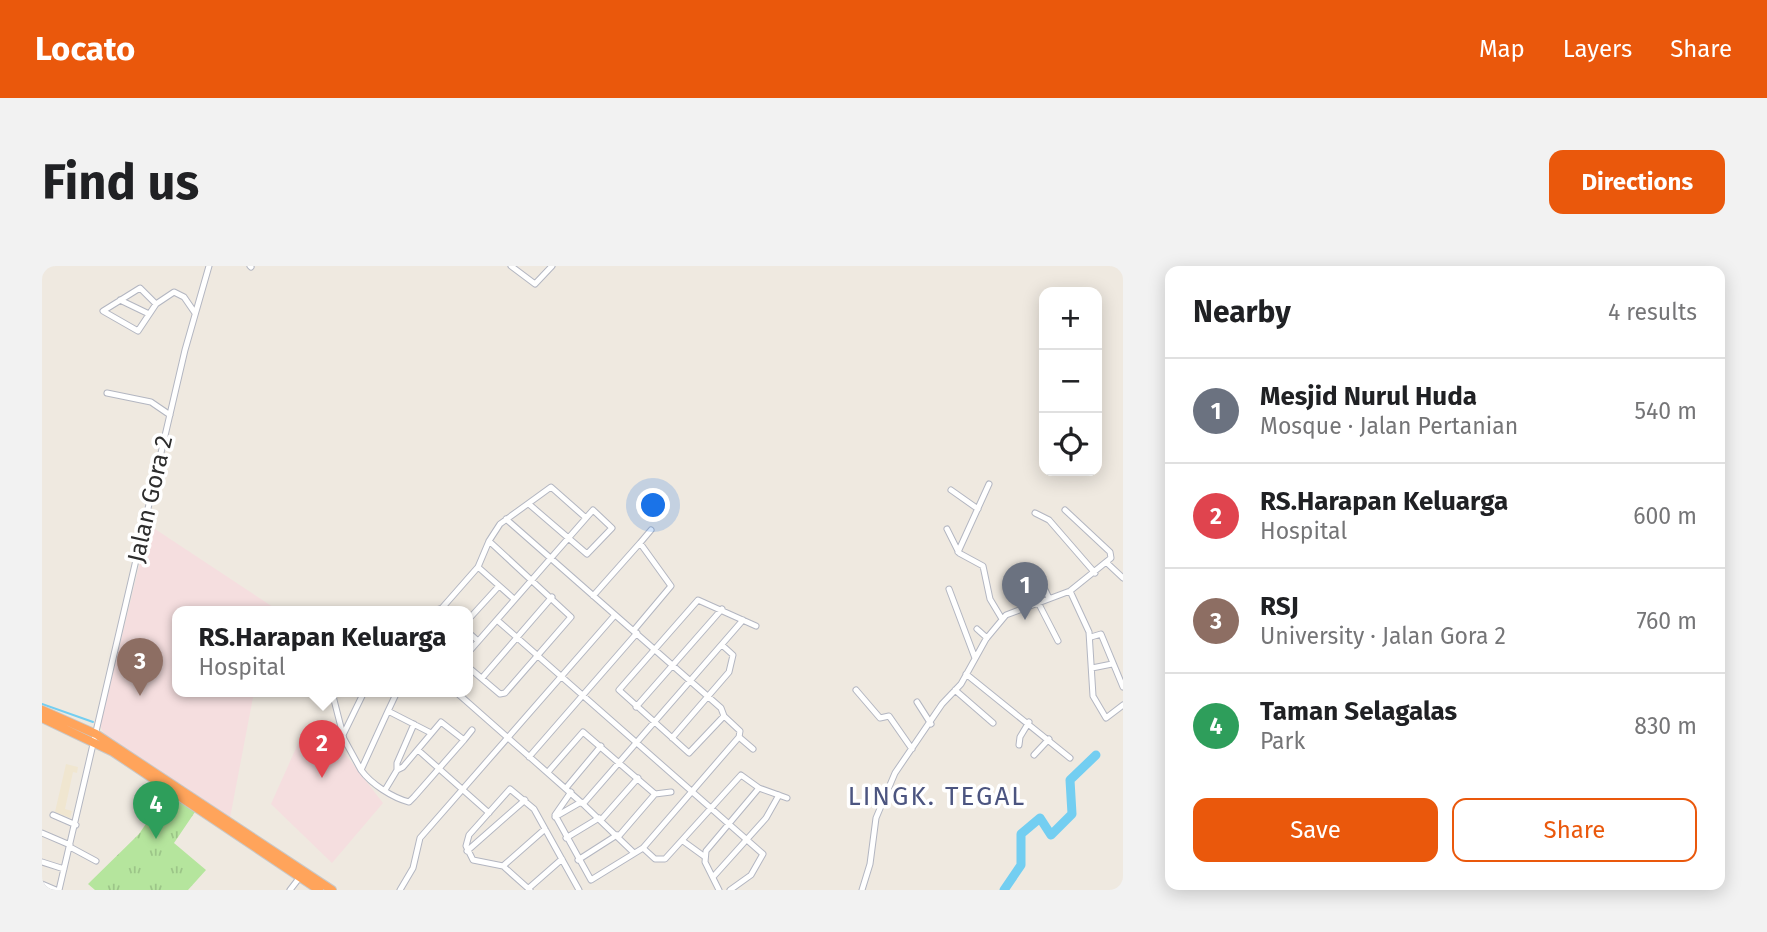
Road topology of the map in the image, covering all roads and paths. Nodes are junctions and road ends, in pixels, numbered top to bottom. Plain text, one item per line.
1 (209, 266) edge
2 (511, 266) edge
3 (552, 266) edge
4 (120, 300) junction
5 (156, 304) junction
6 (195, 313) junction
7 (149, 314) junction
8 (107, 393) dead end
9 (170, 415) junction
10 (989, 485) dead end
11 (951, 490) dead end
12 (530, 505) junction
13 (978, 509) junction
14 (1065, 510) dead end
15 (1035, 513) dead end
16 (586, 518) junction
17 (506, 519) junction
18 (947, 529) dead end
19 (651, 530) dead end
20 (569, 538) junction
21 (489, 541) junction
22 (640, 543) junction
23 (958, 552) junction
24 (551, 558) junction
25 (1107, 563) junction
26 (478, 567) junction
27 (1036, 571) dead end
28 (1096, 573) junction
29 (1123, 578) edge
30 (533, 579) junction
31 (1026, 579) dead end
32 (499, 586) junction
33 (949, 590) dead end
34 (1070, 591) junction
35 (593, 596) junction
36 (552, 597) junction
37 (1049, 598) junction
38 (514, 599) junction
39 (1037, 603) junction
40 (447, 606) edge
41 (722, 609) junction
42 (473, 614) edge
43 (615, 615) junction
44 (1002, 619) junction
45 (497, 620) junction
46 (743, 620) junction
47 (756, 626) dead end
48 (977, 629) dead end
49 (636, 632) junction
50 (473, 636) edge
51 (517, 637) junction
52 (1091, 637) junction
53 (986, 638) junction
54 (478, 641) junction
55 (1058, 642) dead end
56 (722, 645) junction
57 (473, 647) edge
58 (655, 649) junction
59 (538, 656) junction
60 (975, 658) junction
61 (1112, 664) junction
62 (673, 665) junction
63 (1093, 668) junction
64 (473, 671) edge
65 (966, 674) junction
66 (561, 677) junction
67 (482, 678) junction
68 (690, 681) junction
69 (1123, 687) edge
70 (856, 690) dead end
71 (955, 690) junction
72 (582, 696) junction
73 (333, 697) edge
74 (362, 697) edge
75 (395, 697) edge
76 (462, 697) edge
77 (708, 697) junction
78 (917, 702) dead end
79 (1123, 705) edge
80 (636, 707) junction
81 (42, 710) edge
82 (388, 711) junction
83 (724, 716) junction
84 (42, 718) edge
85 (1029, 722) junction
86 (654, 723) junction
87 (993, 723) dead end
88 (414, 724) junction
89 (931, 724) junction
90 (472, 730) dead end
91 (432, 733) junction
92 (343, 735) junction
93 (739, 737) junction
94 (95, 738) junction
95 (508, 738) junction
96 (672, 738) junction
97 (1049, 739) junction
98 (464, 740) junction
99 (637, 743) junction
100 (1020, 745) dead end
101 (601, 746) junction
102 (753, 749) dead end
103 (912, 749) junction
104 (418, 750) junction
105 (1034, 755) dead end
106 (529, 757) junction
107 (1070, 758) dead end
108 (620, 762) junction
109 (439, 768) junction
110 (361, 770) junction
111 (397, 770) junction
112 (548, 772) junction
113 (638, 778) junction
114 (759, 788) junction
115 (463, 789) junction
116 (385, 790) junction
117 (568, 790) junction
118 (692, 791) junction
119 (671, 792) dead end
120 (655, 794) junction
121 (779, 795) junction
122 (787, 798) dead end
123 (525, 800) junction
124 (582, 803) junction
125 (711, 808) junction
126 (489, 813) junction
127 (53, 815) dead end
128 (555, 817) junction
129 (600, 819) junction
130 (729, 824) junction
131 (76, 825) junction
132 (545, 828) junction
133 (42, 833) edge
134 (617, 836) junction
135 (566, 838) junction
136 (747, 840) junction
137 (683, 841) junction
138 (70, 846) junction
139 (643, 848) junction
140 (467, 851) junction
141 (633, 852) junction
142 (705, 857) junction
143 (562, 859) junction
144 (578, 860) junction
145 (42, 862) edge
146 (96, 862) dead end
147 (502, 866) junction
148 (64, 869) junction
149 (713, 877) junction
150 (311, 882) edge
151 (42, 884) edge
152 (530, 889) edge
153 (57, 890) edge
154 (290, 890) edge
155 (332, 890) edge
156 (400, 890) edge
157 (579, 890) edge
158 (719, 890) edge
159 (730, 890) edge
160 (862, 890) edge

1 - 6 street, Jalan Gora 2
2 - 3 street
4 - 5 street
4 - 7 street
4 - 7 street
5 - 6 street
5 - 7 street
6 - 9 street, Jalan Gora 2
8 - 9 street
9 - 94 street, Jalan Gora 2
10 - 13 street
11 - 13 street
12 - 16 street
12 - 17 street
12 - 20 street
13 - 23 street
14 - 25 street
15 - 28 street
16 - 20 street
16 - 20 street
17 - 21 street
17 - 24 street
18 - 23 street
19 - 22 street
20 - 24 street
21 - 26 street
21 - 30 street
22 - 35 street
22 - 49 street
23 - 44 street
24 - 30 street
24 - 35 street
25 - 28 street
25 - 29 street
26 - 32 street
26 - 40 street
27 - 37 street
28 - 34 street
30 - 36 street
30 - 38 street
31 - 39 street
32 - 38 street
32 - 42 street
33 - 60 street
34 - 37 street
34 - 52 street
35 - 43 street
36 - 51 street
36 - 59 street
37 - 39 street
38 - 45 street
39 - 44 street
39 - 55 street
41 - 46 street
41 - 58 street
41 - 62 street
43 - 49 street
43 - 66 street
44 - 53 street
45 - 51 street
45 - 54 street
46 - 47 street
46 - 56 street
48 - 53 street
49 - 58 street
49 - 72 street
50 - 54 street
51 - 59 street
51 - 67 street
52 - 61 street
52 - 63 street
53 - 60 street
54 - 57 street
56 - 68 street
56 - 77 street
58 - 62 street
58 - 80 street
59 - 66 street
59 - 67 street
60 - 65 street
61 - 63 street
61 - 69 street
62 - 68 street
62 - 80 street
63 - 79 street
64 - 67 street
65 - 71 street
65 - 85 street
66 - 72 street
66 - 95 street
68 - 77 street
68 - 86 street
70 - 103 street
71 - 87 street
71 - 89 street
72 - 99 street
72 - 106 street
73 - 92 street
74 - 92 street
75 - 82 street
76 - 95 street
77 - 83 street
77 - 96 street
78 - 89 street
80 - 86 street
81 - 94 highway
82 - 88 street
82 - 110 street
83 - 93 street
83 - 96 street
84 - 94 highway
85 - 97 street
85 - 100 street
86 - 96 street
86 - 99 street
88 - 91 street
88 - 111 street
89 - 103 street
90 - 98 street
91 - 98 street
91 - 104 street
92 - 110 street
93 - 102 street
93 - 118 street
94 - 131 street, Jalan Gora 2
94 - 150 highway
95 - 106 street
95 - 115 street
97 - 105 street
97 - 107 street
98 - 109 street
99 - 108 street
99 - 118 street
101 - 108 street
101 - 112 street
101 - 117 street
103 - 160 street
104 - 109 street
104 - 111 street
106 - 112 street
108 - 113 street
108 - 124 street
109 - 115 street
109 - 116 street
110 - 116 street
111 - 116 street
112 - 117 street
113 - 120 street
113 - 129 street
114 - 121 street
114 - 125 street
114 - 130 street
115 - 126 street
115 - 156 street
117 - 124 street
117 - 128 street
118 - 125 street
118 - 139 street
119 - 120 street
120 - 134 street
121 - 122 street
121 - 136 street
123 - 126 street
123 - 132 street
123 - 140 street
124 - 128 street
124 - 129 street
125 - 130 street
125 - 137 street
126 - 140 street
127 - 131 street
128 - 135 street
129 - 134 street
129 - 135 street
130 - 136 street
130 - 142 street
131 - 138 street, Jalan Gora 2
132 - 143 street
132 - 147 street
133 - 138 street
134 - 141 street
134 - 144 street
135 - 144 street
136 - 149 street
136 - 159 street
137 - 139 street
137 - 142 street
138 - 146 street
138 - 148 street, Jalan Gora 2
139 - 141 street
140 - 147 street
141 - 144 street
142 - 149 street
143 - 152 street
143 - 157 street
145 - 148 street
147 - 152 street
148 - 153 street, Jalan Gora 2
149 - 158 street
150 - 154 street
150 - 155 highway
151 - 153 street

